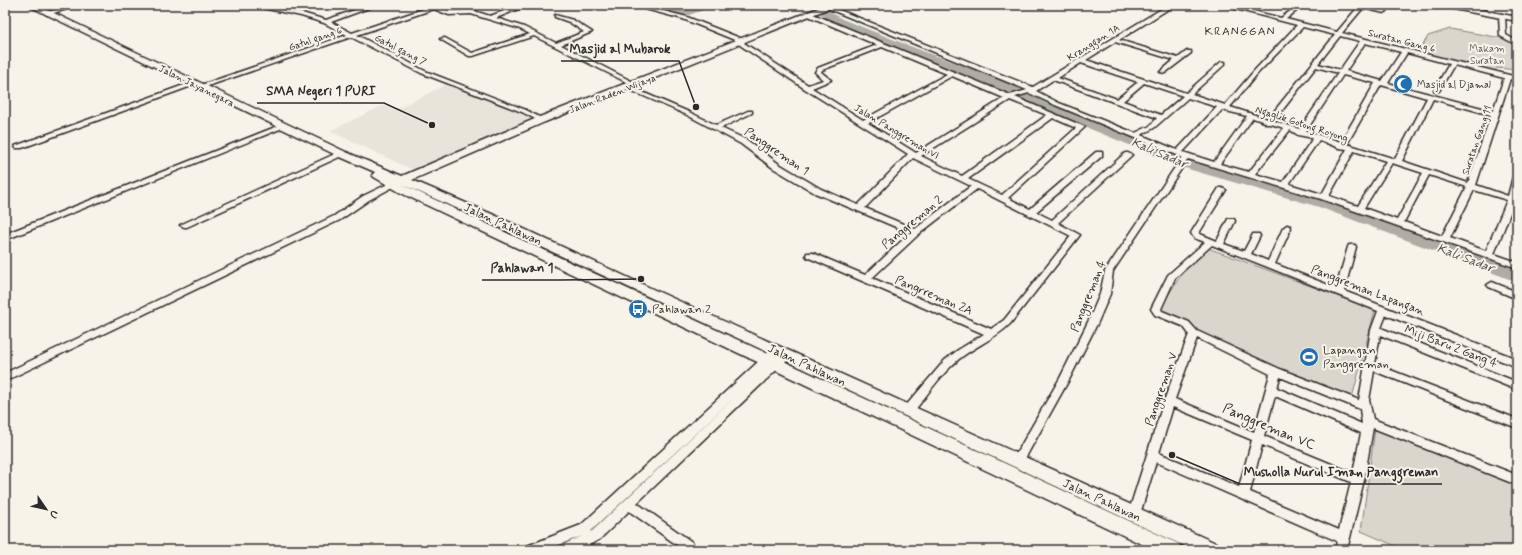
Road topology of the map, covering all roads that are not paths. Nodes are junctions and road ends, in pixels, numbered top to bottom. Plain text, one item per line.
1 (31, 5) edge
2 (77, 5) edge
3 (251, 5) edge
4 (374, 5) edge
5 (526, 5) edge
6 (633, 5) edge
7 (1172, 5) edge
8 (1223, 5) edge
9 (1301, 5) edge
10 (1359, 5) edge
11 (1443, 5) edge
12 (432, 6) edge
13 (827, 7) edge
14 (1385, 8) edge
15 (47, 13) junction
16 (808, 14) junction
17 (557, 16) dead end
18 (1502, 16) junction
19 (490, 18) junction
20 (1517, 19) edge
21 (1282, 20) junction
22 (326, 22) junction
23 (1301, 25) junction
24 (351, 34) junction
25 (536, 34) junction
26 (1338, 35) junction
27 (443, 39) dead end
28 (1114, 40) junction
29 (740, 41) junction
30 (1363, 41) junction
31 (1517, 43) edge
32 (556, 45) junction
33 (882, 45) junction
34 (1405, 51) junction
35 (1189, 52) dead end
36 (1179, 60) junction
37 (1081, 61) junction
38 (1223, 63) dead end
39 (1452, 63) junction
40 (1315, 65) junction
41 (1163, 72) dead end
42 (953, 73) junction
43 (1342, 73) junction
44 (1508, 76) junction
45 (1053, 78) junction
46 (1517, 79) edge
47 (1143, 81) junction
48 (1382, 83) junction
49 (199, 85) junction
50 (630, 86) junction
51 (807, 88) junction
52 (1437, 90) dead end
53 (1029, 92) junction
54 (1013, 96) junction
55 (1188, 96) junction
56 (1431, 96) junction
57 (1118, 102) junction
58 (1223, 108) junction
59 (750, 112) dead end
60 (1495, 114) junction
61 (1052, 115) junction
62 (1250, 117) junction
63 (1163, 118) junction
64 (541, 120) junction
65 (863, 123) junction
66 (1268, 123) junction
67 (283, 126) junction
68 (716, 127) junction
69 (1287, 129) junction
70 (1301, 133) junction
71 (1136, 135) junction
72 (1316, 138) junction
73 (19, 146) dead end
74 (1342, 146) junction
75 (1351, 149) junction
76 (342, 154) junction
77 (1099, 154) dead end
78 (1128, 154) dead end
79 (914, 155) junction
80 (1182, 159) junction
81 (1394, 162) junction
82 (364, 164) junction
83 (1215, 165) junction
84 (1427, 173) junction
85 (1250, 176) junction
86 (1517, 177) edge
87 (403, 179) junction
88 (962, 179) junction
89 (393, 185) junction
90 (1285, 185) junction
91 (976, 186) junction
92 (1471, 187) junction
93 (1222, 190) dead end
94 (1324, 197) junction
95 (1003, 199) junction
96 (1514, 200) edge
97 (859, 209) junction
98 (1360, 209) junction
99 (1031, 212) junction
100 (1231, 221) dead end
101 (1053, 223) junction
102 (1399, 223) junction
103 (184, 225) dead end
104 (1288, 228) dead end
105 (916, 232) junction
106 (1256, 236) dead end
107 (5, 237) edge
108 (1445, 239) junction
109 (1214, 244) junction
110 (1352, 247) dead end
111 (810, 255) dead end
112 (1489, 255) junction
113 (1246, 256) junction
114 (1270, 265) junction
115 (1517, 265) edge
116 (866, 279) junction
117 (1492, 285) dead end
118 (1339, 292) junction
119 (1517, 296) edge
120 (649, 299) junction
121 (1383, 309) junction
122 (1376, 330) junction
123 (1194, 333) junction
124 (993, 334) junction
125 (776, 358) junction
126 (1517, 363) edge
127 (1371, 366) junction
128 (1276, 372) junction
129 (5, 377) edge
130 (1517, 386) edge
131 (1271, 390) junction
132 (1169, 401) junction
133 (1364, 406) junction
134 (908, 411) junction
135 (1517, 424) edge
136 (1368, 426) junction
137 (1258, 438) junction
138 (983, 453) junction
139 (1152, 455) junction
140 (1018, 461) junction
141 (1358, 480) junction
142 (1517, 480) edge
143 (1244, 495) junction
144 (629, 504) junction
145 (1134, 514) junction
146 (1344, 538) junction
147 (688, 546) dead end
148 (532, 550) edge
149 (564, 550) edge
150 (1173, 550) edge
151 (1212, 550) edge
152 (1341, 550) edge

1 - 15 main road, Jalan Jayanegara
2 - 15 street
3 - 22 street, Gatul gang 7
4 - 22 street
5 - 19 street
6 - 29 street, Jalan Panggreman VI
7 - 28 street, Kranggan 1A
8 - 21 street, Suratan Gang 6
9 - 21 street
10 - 14 street
10 - 26 street
11 - 18 main road
12 - 19 street, Panggreman 1
12 - 24 street, Gatul gang 6
13 - 16 main road, Jalan Raden Wijaya
13 - 53 street
15 - 49 main road, Jalan Jayanegara
16 - 29 main road, Jalan Raden Wijaya
16 - 33 street
17 - 32 street
18 - 20 main road
18 - 31 street
19 - 25 street, Panggreman 1
21 - 23 street, Suratan Gang 6
22 - 24 street, Gatul gang 7
23 - 26 street, Suratan Gang 6
23 - 58 street, Panggreman 4
24 - 49 street, Gatul gang 6
24 - 64 street, Gatul gang 7
25 - 27 street
25 - 32 street, Panggreman 1
26 - 30 street, Suratan Gang 6
26 - 40 street
28 - 36 street
28 - 37 street, Kranggan 1A
29 - 50 main road, Jalan Raden Wijaya
29 - 51 street, Jalan Panggreman VI
30 - 34 street, Suratan Gang 6
30 - 43 street
32 - 50 street, Panggreman 1
33 - 42 street
33 - 51 street
34 - 39 street, Suratan Gang 6
34 - 48 street
35 - 36 street
36 - 41 street
37 - 45 street, Kranggan 1A
37 - 47 street, Ngaglik Gotong Royong
38 - 55 street
39 - 44 street, Suratan Gang 6
39 - 52 street
40 - 43 street
40 - 66 street
42 - 54 street
42 - 65 street
43 - 48 street
43 - 70 street
44 - 46 street, Suratan Gang 6
44 - 60 street, Suratan Gang 11
45 - 53 street, Kranggan 1A
45 - 57 street
47 - 55 street, Ngaglik Gotong Royong
47 - 57 street
48 - 56 street
48 - 74 street
49 - 67 main road, Jalan Jayanegara
49 - 73 street, Gatul gang 6
50 - 64 main road, Jalan Raden Wijaya
50 - 68 street, Panggreman 1
51 - 65 street, Jalan Panggreman VI
53 - 54 street, Kranggan 1A
53 - 71 street
54 - 61 street
54 - 79 street, Kranggan 1A
55 - 58 street, Ngaglik Gotong Royong
55 - 63 street
56 - 60 street
56 - 81 street
57 - 63 street
58 - 62 street, Ngaglik Gotong Royong
58 - 80 street, Panggreman 4
59 - 68 street
60 - 92 street, Suratan Gang 11
61 - 88 street
61 - 95 street
62 - 66 street, Ngaglik Gotong Royong
62 - 83 street
63 - 71 street
64 - 87 main road, Jalan Raden Wijaya
65 - 79 street, Jalan Panggreman VI
66 - 69 street, Ngaglik Gotong Royong
67 - 76 main road, Jalan Jayanegara
67 - 107 street
68 - 97 street, Panggreman 1
69 - 70 street, Ngaglik Gotong Royong
69 - 85 street
70 - 72 street, Ngaglik Gotong Royong
71 - 80 street
72 - 74 street, Ngaglik Gotong Royong
72 - 90 street
74 - 75 street, Ngaglik Gotong Royong
75 - 81 street, Ngaglik Gotong Royong
75 - 94 street
76 - 82 main road, Jalan Jayanegara
76 - 103 street
77 - 99 street
78 - 101 street
79 - 88 street, Jalan Panggreman VI
79 - 97 street, Kranggan 1A
80 - 83 street
80 - 140 street, Panggreman 4
81 - 84 street, Ngaglik Gotong Royong
81 - 98 street
82 - 87 main road, Jalan Jayanegara
82 - 89 main road, Jalan Jayanegara
83 - 85 street
84 - 92 street, Ngaglik Gotong Royong
84 - 102 street
85 - 90 street
86 - 96 street
87 - 89 main road, Jalan Raden Wijaya
87 - 120 main road, Jalan Pahlawan
88 - 91 street, Jalan Panggreman VI
89 - 120 main road, Jalan Pahlawan
89 - 129 street
90 - 94 street
91 - 95 street, Jalan Panggreman VI
91 - 105 street, Panggreman 2
92 - 96 street, Ngaglik Gotong Royong
92 - 108 street, Suratan Gang 11
93 - 109 street, Panggreman Lapangan
94 - 98 street
95 - 99 street, Jalan Panggreman VI
96 - 112 street
97 - 105 street, Panggreman 1
98 - 102 street
99 - 101 street, Jalan Panggreman VI
100 - 109 street
101 - 124 street, Jalan Panggreman VI
102 - 108 street
104 - 114 street
105 - 116 street, Panggreman 2
106 - 113 street
108 - 112 street
109 - 113 street, Panggreman Lapangan
109 - 123 street
110 - 118 street
111 - 116 street, Pangrreman 2A
112 - 115 street
113 - 114 street, Panggreman Lapangan
114 - 118 street, Panggreman Lapangan
116 - 124 street, Pangrreman 2A
117 - 119 street
118 - 121 street, Panggreman Lapangan
120 - 125 main road, Jalan Pahlawan
121 - 122 street
121 - 126 street, Panggreman Lapangan
122 - 127 street
122 - 130 street, Miji Baru 2 Gang 4
123 - 128 street
123 - 132 street, Panggreman V
124 - 134 street
125 - 134 main road, Jalan Pahlawan
125 - 138 main road, Jalan Pahlawan
125 - 144 street
125 - 148 street
127 - 133 street
127 - 135 street
128 - 131 street
128 - 133 street
131 - 136 street
131 - 137 street
132 - 137 street, Panggreman VC
132 - 139 street, Panggreman V
133 - 136 street
134 - 138 main road, Jalan Pahlawan
136 - 141 street
136 - 142 street
137 - 141 street, Panggreman VC
137 - 143 street
138 - 140 main road, Jalan Pahlawan
138 - 150 main road, Jalan Pahlawan
139 - 143 street
139 - 145 street, Panggreman V
140 - 145 main road, Jalan Pahlawan
141 - 146 street
143 - 146 street
144 - 147 street
144 - 149 street
145 - 151 main road, Jalan Pahlawan
146 - 152 street

